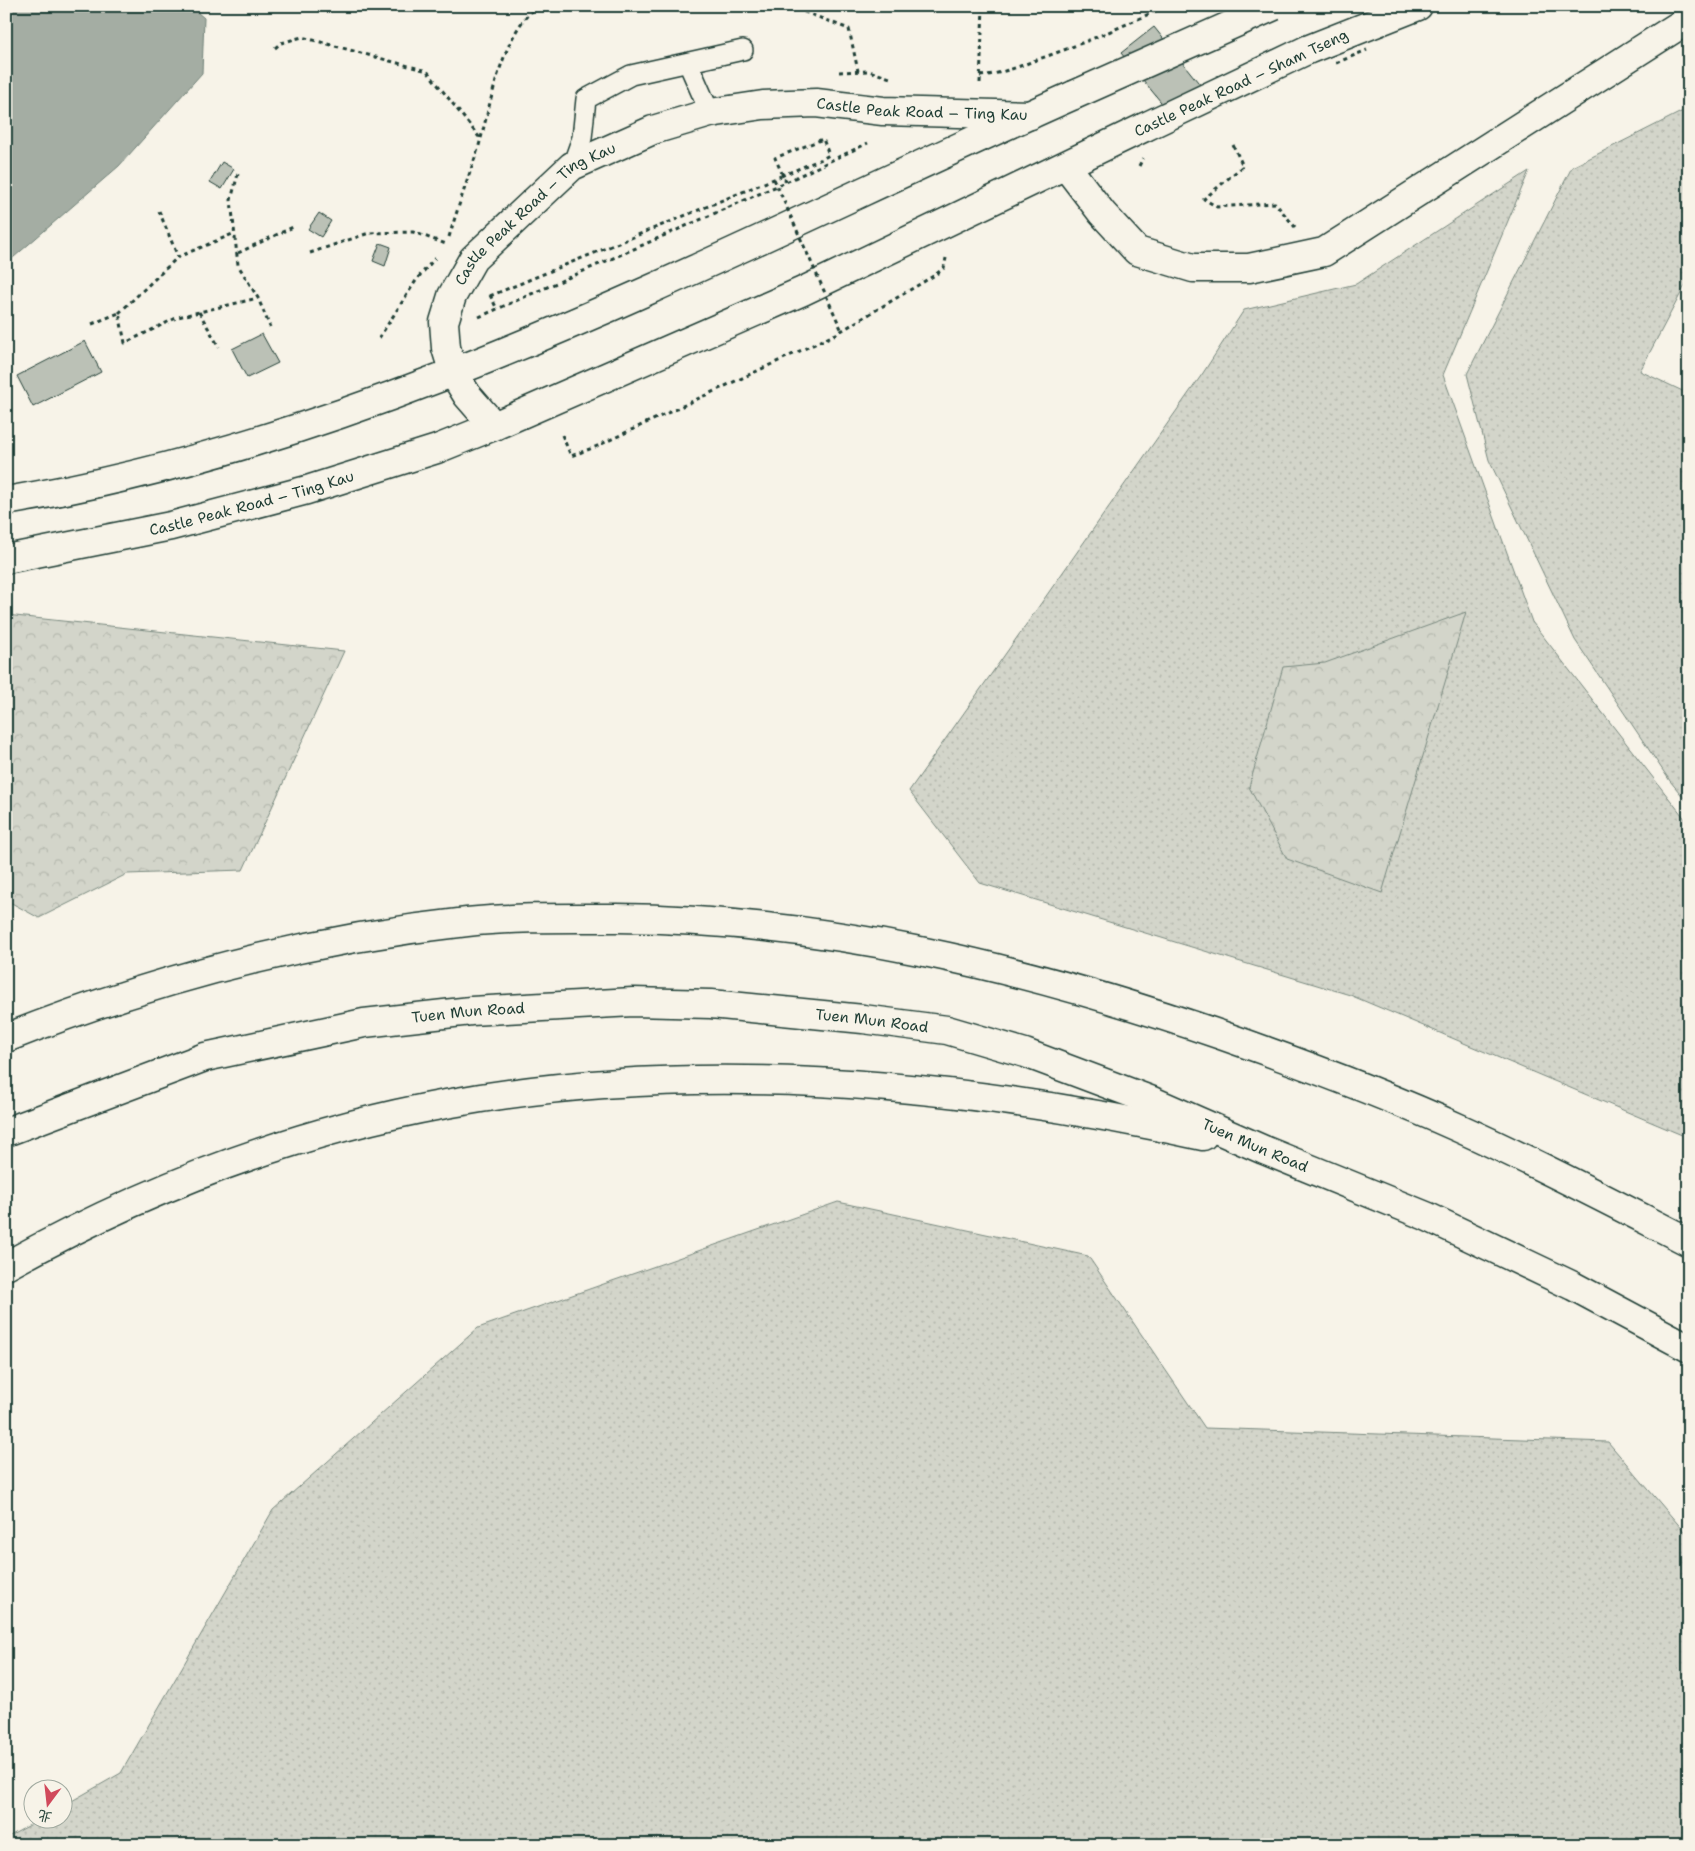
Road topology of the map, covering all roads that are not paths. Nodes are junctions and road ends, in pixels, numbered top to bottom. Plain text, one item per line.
1 (1274, 6) edge
2 (1418, 6) edge
3 (1689, 19) edge
4 (743, 50) dead end
5 (688, 63) junction
6 (710, 113) junction
7 (1030, 115) junction
8 (572, 166) junction
9 (1066, 166) junction
10 (454, 374) junction
11 (494, 426) junction
12 (6, 501) edge
13 (6, 559) edge
14 (6, 1038) edge
15 (6, 1132) edge
16 (1264, 1150) junction
17 (1689, 1242) edge
18 (6, 1266) edge
19 (1689, 1348) edge

1 - 7 main road, bridge
2 - 9 main road, Castle Peak Road – Sham Tseng, bridge
3 - 9 main road
4 - 5 lane
5 - 6 lane
5 - 8 lane
6 - 7 main road, Castle Peak Road – Ting Kau
6 - 8 main road, Castle Peak Road – Ting Kau
7 - 10 main road, Castle Peak Road – Ting Kau
8 - 10 main road, Castle Peak Road – Ting Kau
9 - 11 main road, Castle Peak Road – Ting Kau
10 - 11 main road
10 - 12 main road, Castle Peak Road – Ting Kau
11 - 13 main road, Castle Peak Road – Ting Kau
14 - 17 main road
15 - 16 main road, Tuen Mun Road
16 - 18 main road
16 - 19 main road, Tuen Mun Road

